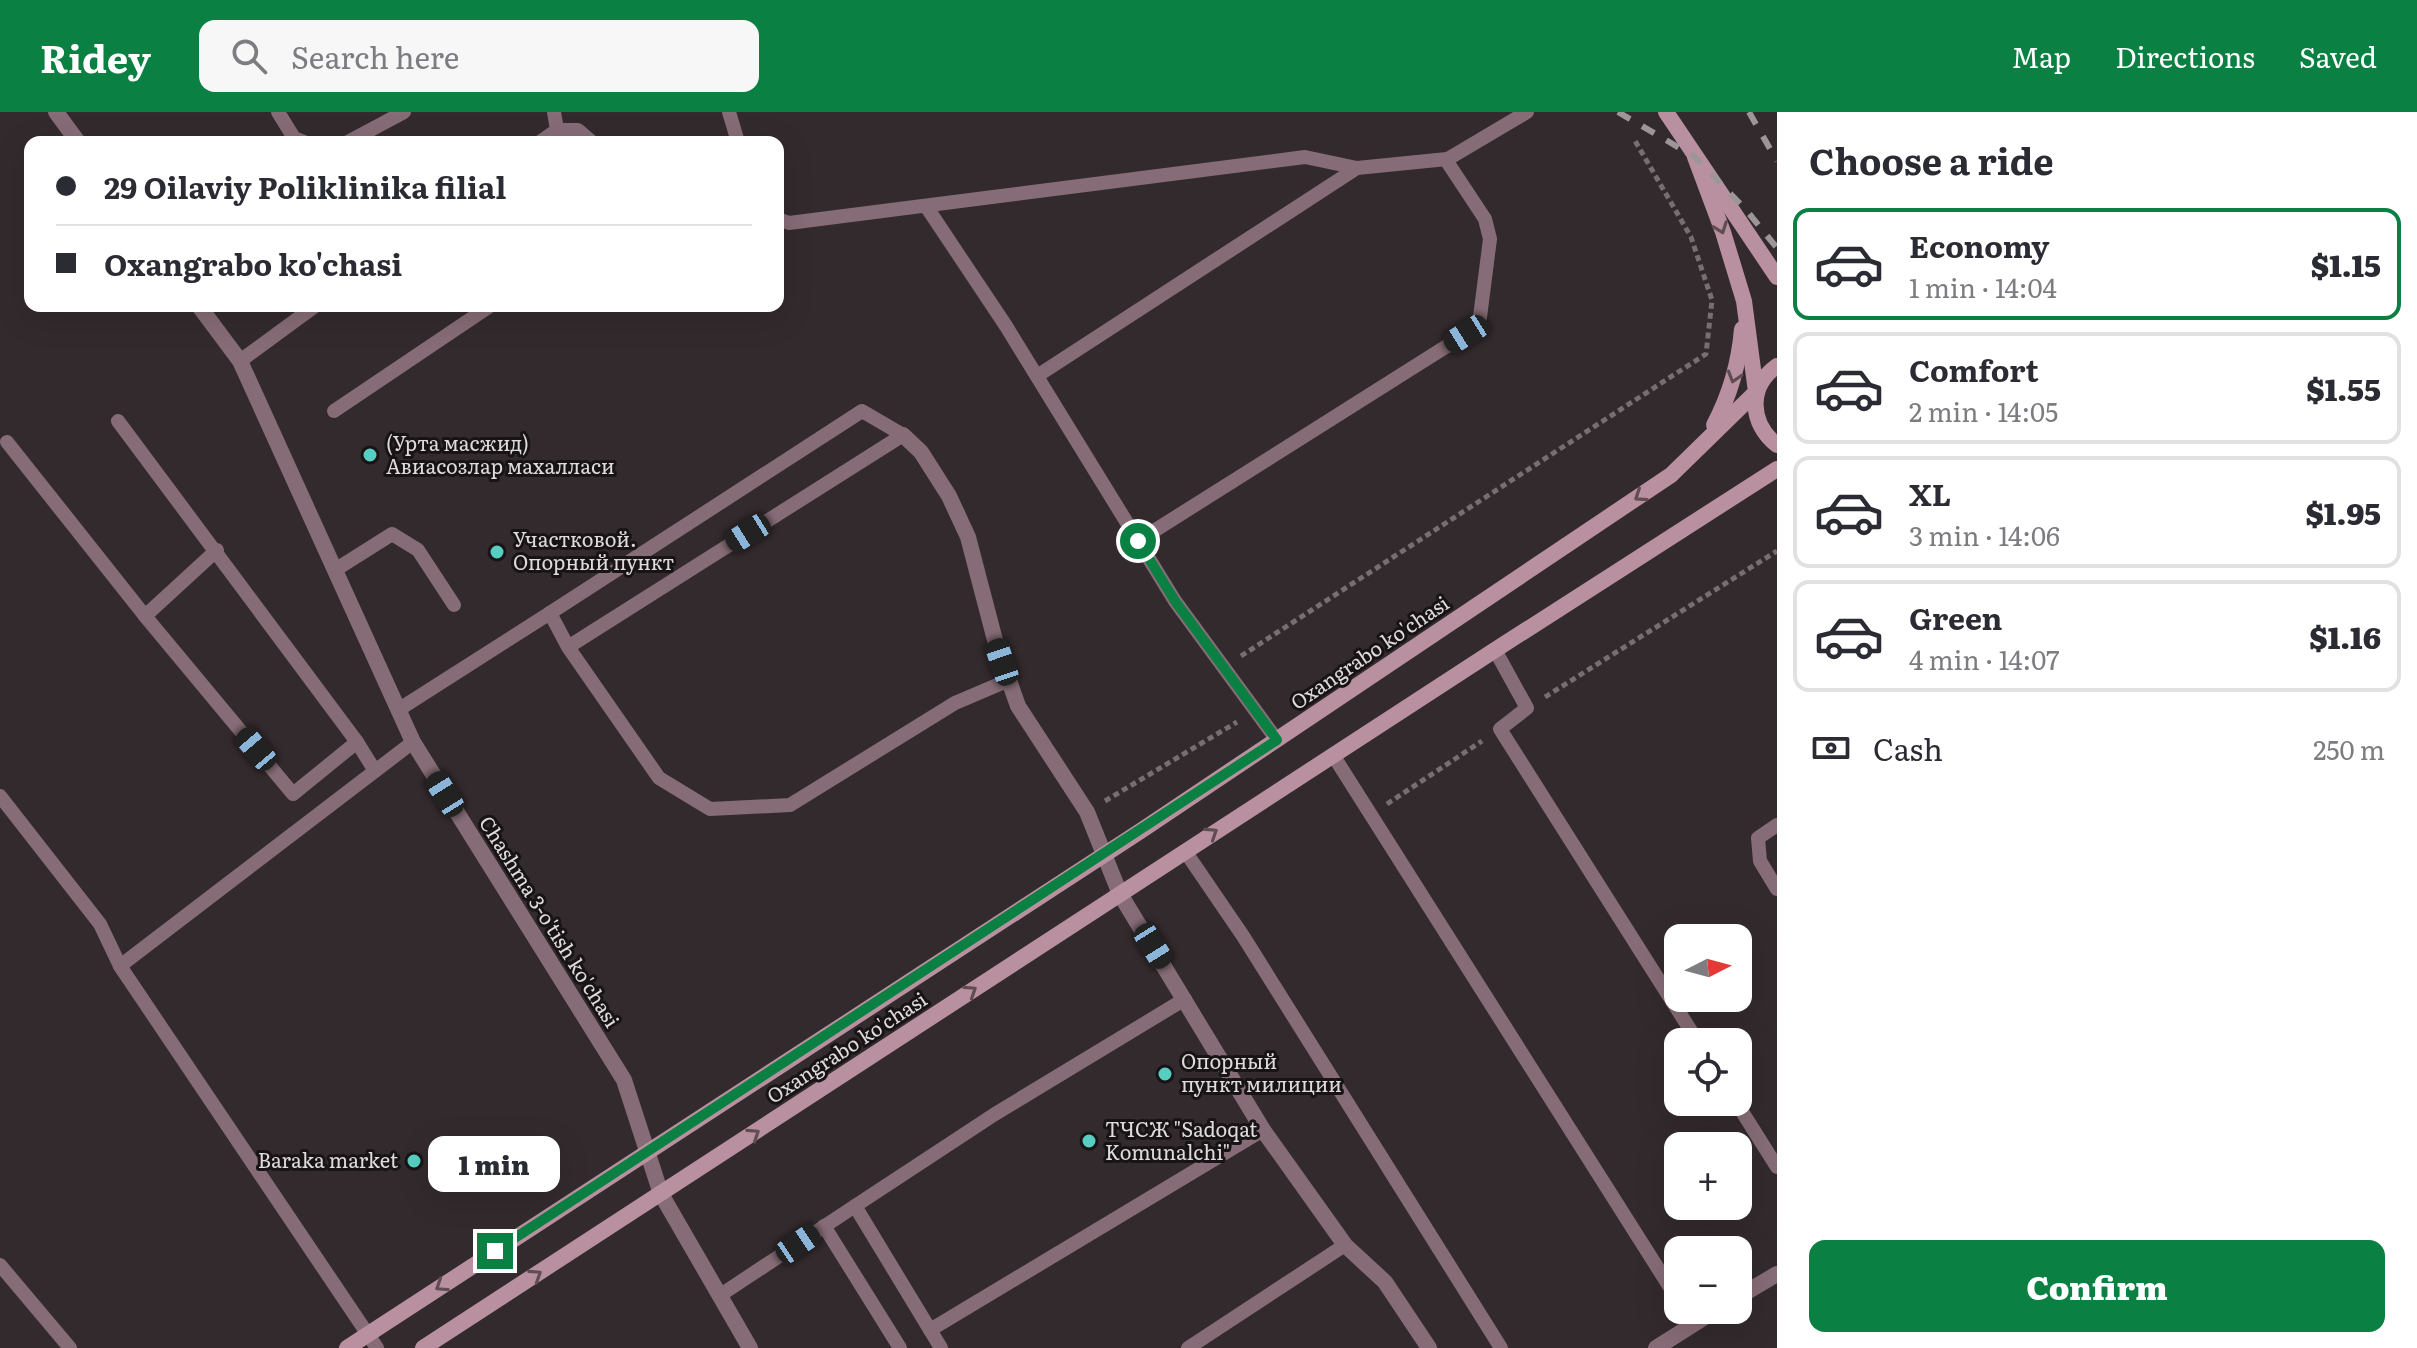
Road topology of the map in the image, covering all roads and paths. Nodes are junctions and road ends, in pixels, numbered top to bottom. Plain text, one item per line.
1 (56, 112) edge
2 (278, 112) edge
3 (404, 112) edge
4 (554, 112) edge
5 (729, 112) edge
6 (1527, 112) edge
7 (1666, 112) edge
8 (557, 130) junction
9 (74, 136) edge
10 (293, 136) edge
11 (359, 136) edge
12 (548, 136) edge
13 (585, 136) edge
14 (736, 136) edge
15 (1634, 139) dead end
16 (1695, 157) junction
17 (1447, 159) junction
18 (1357, 168) junction
19 (926, 206) junction
20 (784, 221) edge
21 (1777, 277) edge
22 (1744, 301) junction
23 (203, 312) edge
24 (307, 312) edge
25 (481, 312) edge
26 (240, 361) junction
27 (1777, 366) edge
28 (1037, 376) junction
29 (1756, 392) junction
30 (334, 411) dead end
31 (118, 421) dead end
32 (903, 435) junction
33 (7, 442) dead end
34 (1777, 445) edge
35 (1700, 446) junction
36 (1777, 469) edge
37 (1138, 541) junction
38 (217, 550) junction
39 (1777, 551) edge
40 (335, 570) junction
41 (454, 605) dead end
42 (550, 613) junction
43 (145, 616) junction
44 (568, 647) junction
45 (1495, 650) junction
46 (1224, 667) junction
47 (1009, 680) junction
48 (1527, 708) junction
49 (398, 710) junction
50 (1256, 710) junction
51 (1500, 729) junction
52 (1277, 740) junction
53 (357, 742) junction
54 (413, 742) junction
55 (1333, 755) junction
56 (375, 771) junction
57 (0, 796) edge
58 (1087, 812) junction
59 (1370, 816) junction
60 (1777, 825) edge
61 (1185, 851) junction
62 (1105, 854) junction
63 (1777, 889) edge
64 (1120, 894) junction
65 (120, 966) junction
66 (1185, 999) junction
67 (1689, 1028) edge
68 (1745, 1116) edge
69 (1263, 1130) junction
70 (647, 1152) junction
71 (1777, 1167) edge
72 (661, 1194) junction
73 (855, 1206) junction
74 (824, 1226) junction
75 (1345, 1245) junction
76 (0, 1265) edge
77 (1777, 1274) edge
78 (1664, 1278) edge
79 (1752, 1289) edge
80 (719, 1296) junction
81 (1681, 1324) edge
82 (930, 1330) junction
83 (372, 1341) edge
84 (70, 1348) edge
85 (347, 1348) edge
86 (423, 1348) edge
87 (750, 1348) edge
88 (900, 1348) edge
89 (941, 1348) edge
90 (1188, 1348) edge
91 (1429, 1348) edge
92 (1501, 1348) edge
93 (1656, 1348) edge

1 - 9 street
2 - 10 lane
3 - 11 lane
4 - 8 lane
5 - 14 lane
6 - 17 lane
7 - 16 main road
8 - 12 lane
8 - 13 lane
15 - 46 path
16 - 21 main road
16 -> 22 main road
17 - 18 lane
17 - 37 lane
18 - 19 lane
18 - 28 lane
19 - 20 lane
19 - 28 lane
22 - 29 main road
22 -> 35 main road
23 - 26 street, Chashma 3-o'tish ko'chasi
24 - 26 lane
25 - 30 lane
26 - 40 street, Chashma 3-o'tish ko'chasi
27 - 29 main road, Oxangrabo ko'chasi
28 - 37 lane
29 - 34 main road
29 - 35 main road, Oxangrabo ko'chasi
31 - 38 lane
32 - 42 lane
32 - 44 lane
32 - 47 street
33 - 43 lane
35 -> 52 main road, Oxangrabo ko'chasi
36 - 45 main road, Oxangrabo ko'chasi
37 - 46 lane
38 - 43 lane
38 - 53 lane
39 - 48 path
40 - 41 lane
40 - 49 street, Chashma 3-o'tish ko'chasi
42 - 44 lane
42 - 49 lane
43 - 53 lane
44 - 47 lane
45 - 48 lane
45 - 55 main road, Oxangrabo ko'chasi
46 - 50 lane
47 - 58 street
48 - 51 lane
49 - 54 street, Chashma 3-o'tish ko'chasi
50 - 52 lane
50 - 58 path
51 - 59 path
51 - 67 lane
52 - 62 main road, Oxangrabo ko'chasi
53 - 56 lane
54 - 56 lane
54 - 70 street, Chashma 3-o'tish ko'chasi
55 - 59 lane
61 -> 55 main road, Oxangrabo ko'chasi
56 - 65 lane
57 - 65 lane
58 - 62 street
59 - 78 lane
60 - 63 lane
61 - 64 main road, Oxangrabo ko'chasi
61 - 92 lane
62 - 64 street
62 - 70 main road, Oxangrabo ko'chasi
64 - 66 street
72 -> 64 main road, Oxangrabo ko'chasi
65 - 83 lane
66 - 69 street
66 - 73 lane
68 - 71 lane
69 - 75 street
69 - 82 lane
70 - 72 street, Chashma 3-o'tish ko'chasi
70 -> 83 main road, Oxangrabo ko'chasi
72 - 80 street, Chashma 3-o'tish ko'chasi
86 -> 72 main road, Oxangrabo ko'chasi
73 - 74 lane
73 - 82 lane
74 - 80 lane
74 - 88 lane
75 - 90 lane
75 - 91 street
76 - 84 lane
77 - 79 street
80 - 87 street, Chashma 3-o'tish ko'chasi
81 - 93 street
82 - 89 lane
83 - 85 main road, Oxangrabo ko'chasi

